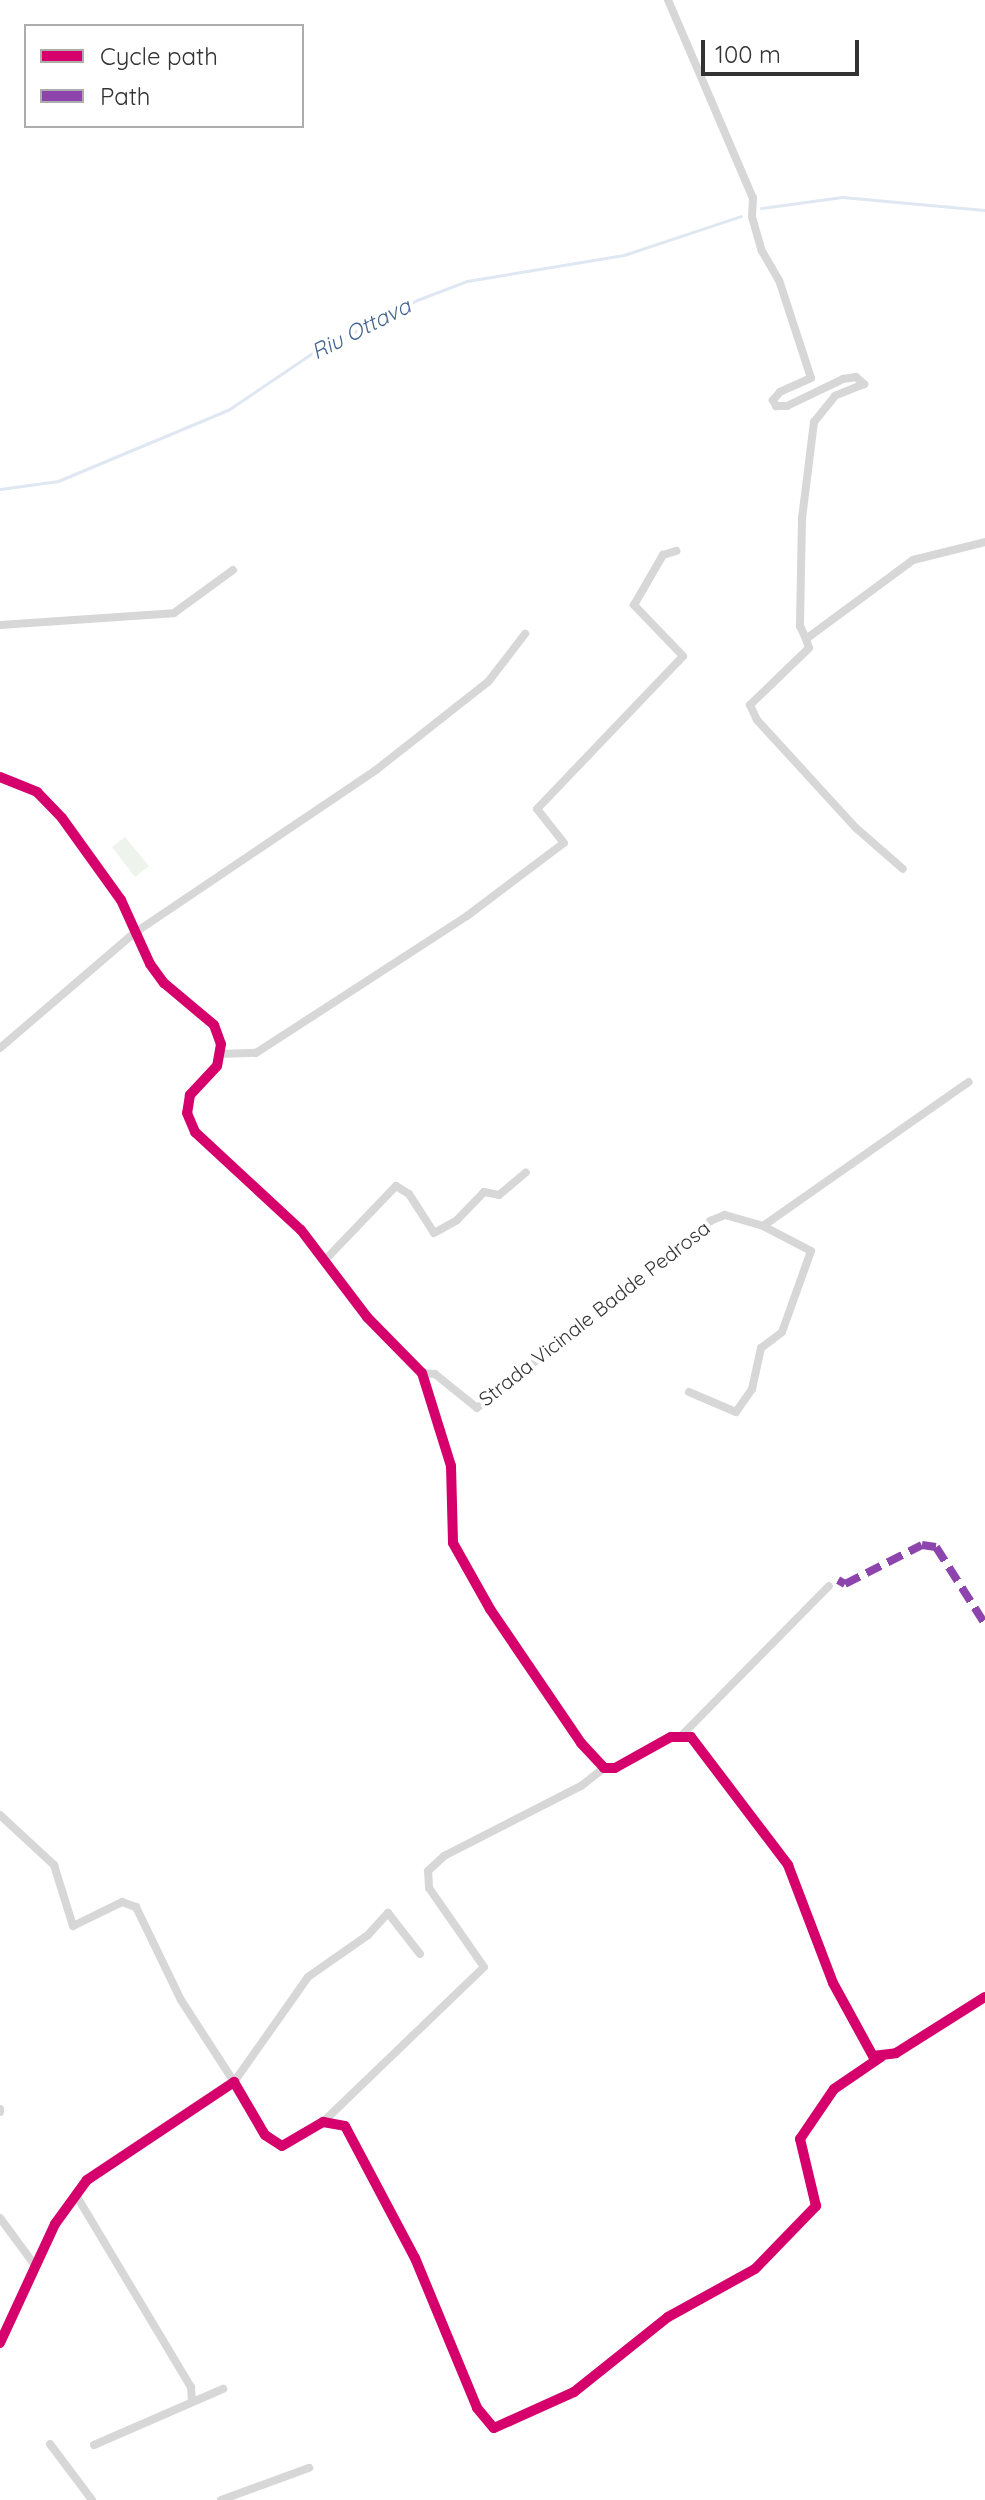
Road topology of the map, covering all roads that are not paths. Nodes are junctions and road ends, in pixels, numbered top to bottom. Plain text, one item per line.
1 (668, 0) edge
2 (985, 542) edge
3 (676, 551) dead end
4 (233, 570) dead end
5 (0, 625) edge
6 (525, 634) dead end
7 (806, 639) junction
8 (0, 777) edge
9 (903, 869) dead end
10 (133, 934) junction
11 (0, 1048) edge
12 (219, 1054) junction
13 (969, 1082) dead end
14 (526, 1172) dead end
15 (763, 1226) junction
16 (326, 1259) junction
17 (422, 1373) junction
18 (689, 1392) dead end
19 (829, 1586) dead end
20 (682, 1735) junction
21 (604, 1768) junction
22 (0, 1815) edge
23 (420, 1954) dead end
24 (985, 1997) edge
25 (881, 2057) junction
26 (234, 2082) junction
27 (323, 2122) junction
28 (76, 2195) junction
29 (0, 2218) edge
30 (34, 2264) junction
31 (0, 2343) edge
32 (223, 2389) dead end
33 (192, 2400) junction
34 (50, 2444) dead end
35 (94, 2445) dead end
36 (309, 2468) dead end
37 (92, 2500) edge
38 (221, 2500) edge

1 - 7 street
2 - 7 street
3 - 12 street
4 - 5 street
6 - 10 street
7 - 9 street
8 - 10 street
10 - 11 street
10 - 12 street
12 - 16 street
13 - 15 street
14 - 16 street
15 - 17 street, Strada Vicinale Badde Pedrosa
15 - 18 street
16 - 17 street
17 - 21 street
19 - 20 street
20 - 21 street
20 - 25 street
21 - 27 street
22 - 26 street
23 - 26 street
24 - 25 street
25 - 27 street
26 - 27 street
26 - 28 street
28 - 30 street
28 - 33 street
29 - 30 street
30 - 31 street
32 - 33 street
33 - 35 street
34 - 37 street
36 - 38 street

